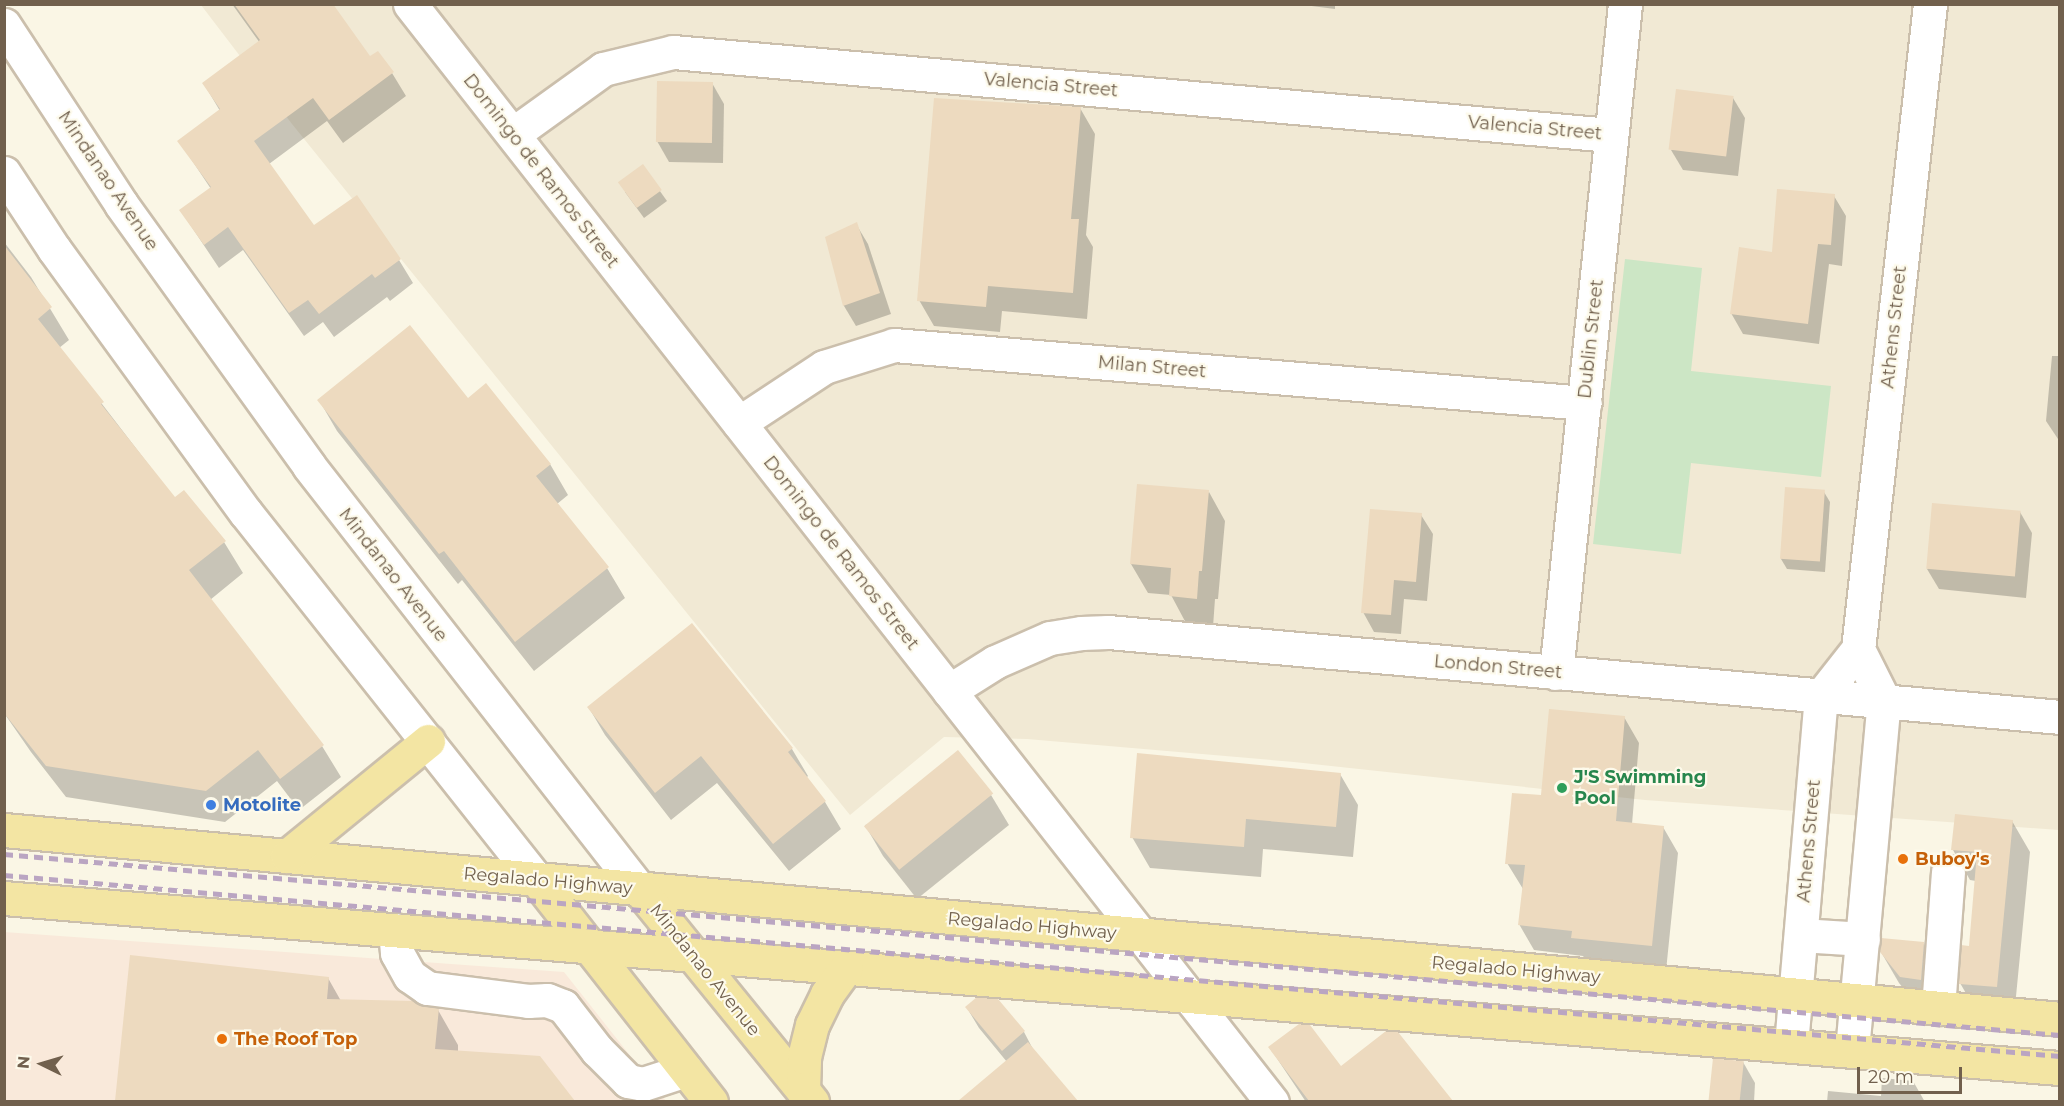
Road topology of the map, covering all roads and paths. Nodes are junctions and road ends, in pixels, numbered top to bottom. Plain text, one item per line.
1 (411, 4) edge
2 (1625, 4) edge
3 (1930, 4) edge
4 (4, 25) edge
5 (513, 134) junction
6 (1611, 135) junction
7 (4, 173) edge
8 (1585, 403) junction
9 (739, 423) junction
10 (1858, 649) junction
11 (1556, 673) junction
12 (949, 691) junction
13 (1821, 696) junction
14 (1884, 701) junction
15 (2060, 717) edge
16 (428, 741) junction
17 (5, 832) edge
18 (287, 856) junction
19 (1948, 872) dead end
20 (537, 880) junction
21 (640, 890) junction
22 (4, 898) edge
23 (395, 930) junction
24 (1801, 935) junction
25 (1143, 936) junction
26 (1863, 939) junction
27 (589, 946) junction
28 (693, 955) junction
29 (846, 968) junction
30 (1796, 995) junction
31 (1188, 996) junction
32 (1857, 1001) junction
33 (1938, 1008) junction
34 (2060, 1019) edge
35 (1791, 1045) junction
36 (1852, 1050) junction
37 (2060, 1068) edge
38 (686, 1070) junction
39 (808, 1096) edge
40 (711, 1101) edge
41 (1272, 1101) edge

1 - 5 street, Domingo de Ramos Street
2 - 6 street, Dublin Street
3 - 10 street, Athens Street
4 - 21 street, Mindanao Avenue
5 - 6 street, Valencia Street
5 - 9 street, Domingo de Ramos Street
6 - 8 street, Dublin Street
7 - 16 street
8 - 9 street, Milan Street
8 - 11 street, Dublin Street
9 - 12 street, Domingo de Ramos Street
10 - 13 street
10 - 14 street
11 - 12 street, London Street
11 - 13 street, London Street
12 - 25 street, Domingo de Ramos Street
13 - 14 street, London Street
13 - 24 street, Athens Street
14 - 15 street, London Street
14 - 26 street
16 - 18 main road
16 - 20 street
17 - 18 main road, Regalado Highway
18 - 20 main road, Regalado Highway
19 - 33 street
20 - 21 main road, Regalado Highway
20 - 27 main road
21 - 25 main road, Regalado Highway
21 - 28 main road, Mindanao Avenue
22 - 23 main road
23 - 27 main road
23 - 38 street
24 - 26 street
24 - 30 street, Athens Street
25 - 30 main road, Regalado Highway
25 - 31 street, Domingo de Ramos Street
26 - 32 street
27 - 28 main road
27 - 38 main road
28 - 29 main road
28 - 39 main road, Mindanao Avenue
29 - 31 main road
29 - 39 main road
30 - 32 main road, Regalado Highway
30 - 35 street, Athens Street
31 - 35 main road
31 - 41 street, Domingo de Ramos Street
32 - 33 main road, Regalado Highway
32 - 36 street
33 - 34 main road, Regalado Highway
35 - 36 main road
36 - 37 main road
38 - 40 main road

